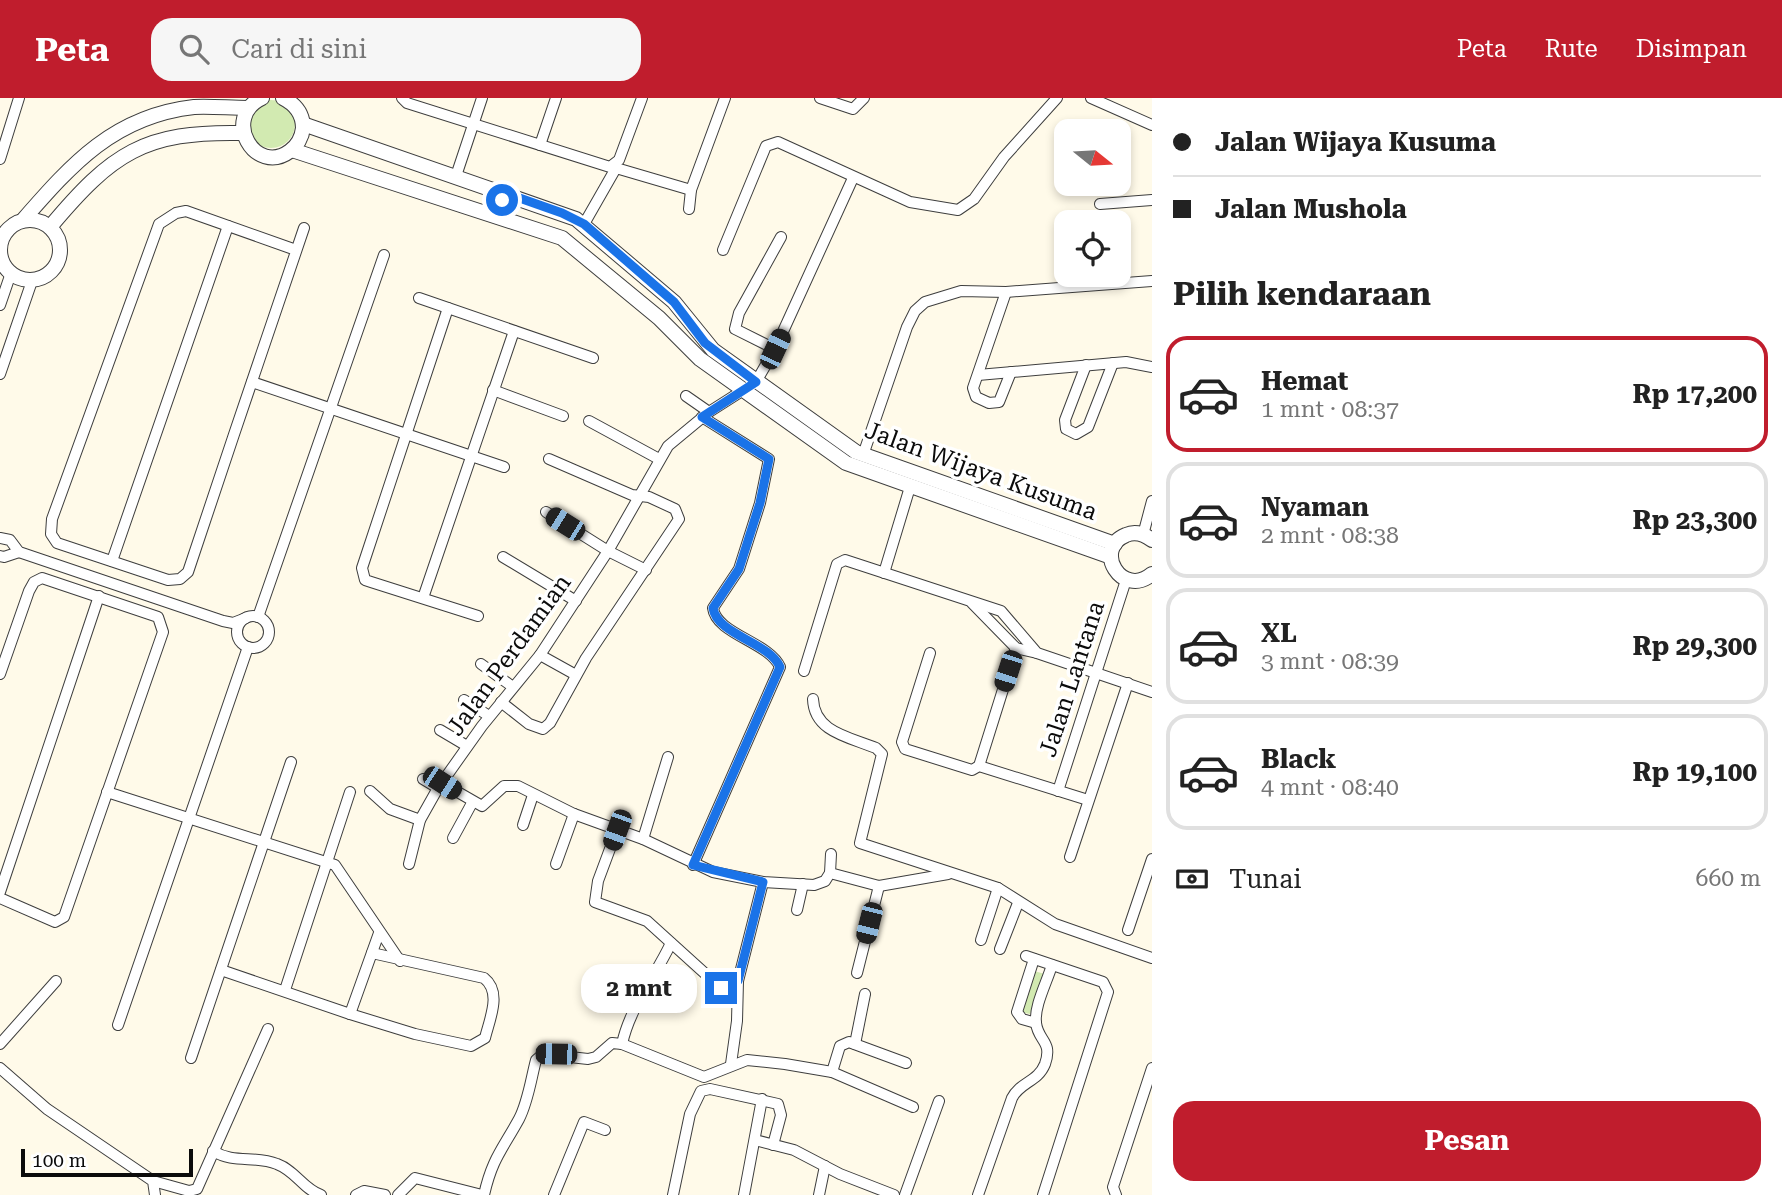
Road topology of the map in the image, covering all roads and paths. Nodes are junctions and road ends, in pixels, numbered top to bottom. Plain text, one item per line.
1 (19, 98) edge
2 (262, 98) edge
3 (402, 98) edge
4 (482, 98) edge
5 (556, 98) edge
6 (642, 98) edge
7 (725, 98) edge
8 (820, 98) edge
9 (864, 98) edge
10 (1057, 98) edge
11 (1091, 98) edge
12 (290, 100) edge
13 (248, 108) junction
14 (303, 124) junction
15 (474, 124) junction
16 (1152, 125) edge
17 (242, 133) junction
18 (540, 145) junction
19 (292, 150) junction
20 (0, 159) edge
21 (456, 176) junction
22 (853, 178) junction
23 (491, 188) junction
24 (691, 190) junction
25 (511, 195) junction
26 (1152, 200) edge
27 (1100, 204) dead end
28 (689, 209) dead end
29 (482, 211) junction
30 (503, 218) junction
31 (23, 220) junction
32 (584, 224) junction
33 (228, 226) junction
34 (50, 227) junction
35 (303, 228) dead end
36 (4, 229) edge
37 (781, 237) dead end
38 (296, 250) junction
39 (723, 250) dead end
40 (384, 255) dead end
41 (11, 273) junction
42 (32, 281) junction
43 (1152, 281) edge
44 (1006, 292) junction
45 (419, 298) dead end
46 (0, 305) edge
47 (448, 308) junction
48 (514, 331) junction
49 (775, 349) junction
50 (593, 358) dead end
51 (1113, 363) junction
52 (1086, 365) junction
53 (1152, 367) edge
54 (1011, 372) junction
55 (0, 374) edge
56 (978, 375) junction
57 (251, 382) junction
58 (750, 386) junction
59 (494, 390) junction
60 (686, 396) dead end
61 (330, 408) junction
62 (705, 414) junction
63 (562, 416) dead end
64 (589, 421) dead end
65 (405, 434) junction
66 (863, 455) junction
67 (471, 456) junction
68 (549, 459) dead end
69 (659, 459) junction
70 (504, 467) dead end
71 (910, 487) junction
72 (639, 496) junction
73 (1152, 501) edge
74 (545, 512) dead end
75 (0, 538) edge
76 (1148, 538) edge
77 (608, 551) junction
78 (1113, 551) junction
79 (19, 552) junction
80 (0, 556) edge
81 (503, 556) dead end
82 (112, 561) junction
83 (646, 570) junction
84 (884, 573) junction
85 (1151, 576) edge
86 (1126, 580) junction
87 (99, 596) junction
88 (423, 598) junction
89 (576, 601) junction
90 (970, 601) junction
91 (478, 616) dead end
92 (252, 617) junction
93 (223, 621) junction
94 (244, 643) junction
95 (1016, 648) junction
96 (930, 653) dead end
97 (1037, 653) junction
98 (540, 655) junction
99 (481, 664) dead end
100 (804, 671) dead end
101 (1097, 672) junction
102 (0, 674) edge
103 (576, 675) junction
104 (1128, 683) junction
105 (513, 687) junction
106 (1152, 692) edge
107 (813, 699) dead end
108 (464, 700) dead end
109 (501, 702) junction
110 (489, 716) junction
111 (440, 730) dead end
112 (467, 747) junction
113 (668, 757) dead end
114 (291, 762) dead end
115 (979, 766) junction
116 (423, 779) dead end
117 (440, 786) junction
118 (370, 791) dead end
119 (1058, 791) junction
120 (107, 792) junction
121 (351, 792) dead end
122 (533, 795) junction
123 (1088, 800) junction
124 (472, 803) junction
125 (574, 814) junction
126 (190, 817) junction
127 (420, 820) junction
128 (523, 825) dead end
129 (617, 830) junction
130 (453, 838) dead end
131 (643, 839) junction
132 (264, 841) junction
133 (831, 854) dead end
134 (1070, 857) dead end
135 (1152, 859) edge
136 (328, 862) junction
137 (409, 864) dead end
138 (556, 864) dead end
139 (693, 865) junction
140 (830, 873) junction
141 (948, 874) junction
142 (763, 882) junction
143 (803, 884) junction
144 (879, 886) junction
145 (998, 888) junction
146 (0, 892) edge
147 (1140, 895) junction
148 (0, 898) edge
149 (1152, 899) edge
150 (1018, 903) junction
151 (797, 910) dead end
152 (1128, 930) dead end
153 (379, 933) junction
154 (981, 940) dead end
155 (671, 943) junction
156 (1000, 950) dead end
157 (372, 953) junction
158 (1152, 958) edge
159 (400, 961) junction
160 (1052, 965) junction
161 (221, 970) junction
162 (857, 973) dead end
163 (56, 981) dead end
164 (738, 981) junction
165 (285, 990) junction
166 (865, 994) dead end
167 (350, 1014) junction
168 (1036, 1023) junction
169 (118, 1025) dead end
170 (268, 1029) dead end
171 (0, 1044) edge
172 (622, 1044) junction
173 (855, 1044) junction
174 (191, 1058) dead end
175 (905, 1063) dead end
176 (731, 1064) junction
177 (0, 1068) edge
178 (1152, 1068) edge
179 (832, 1072) junction
180 (762, 1099) junction
181 (939, 1101) dead end
182 (913, 1107) dead end
183 (605, 1130) dead end
184 (755, 1140) junction
185 (773, 1145) junction
186 (214, 1151) junction
187 (825, 1166) junction
188 (153, 1181) junction
189 (155, 1195) edge
190 (321, 1195) edge
191 (356, 1195) edge
192 (385, 1195) edge
193 (398, 1195) edge
194 (483, 1195) edge
195 (554, 1195) edge
196 (673, 1195) edge
197 (744, 1195) edge
198 (819, 1195) edge
199 (894, 1195) edge
200 (905, 1195) edge
201 (978, 1195) edge
202 (1043, 1195) edge
203 (1116, 1195) edge

1 - 20 street
2 - 13 street
3 - 15 street
4 - 15 street
5 - 18 street
6 - 18 street
7 - 24 street
8 - 9 street
10 - 22 street
11 - 16 street
12 - 14 street
13 - 17 street
13 - 31 street
14 - 19 street
14 - 21 street, Jalan Wijaya Kusuma
15 - 18 street
15 - 21 street
17 - 19 street
17 - 34 street
19 - 29 street, Jalan Wijaya Kusuma
21 - 23 street, Jalan Wijaya Kusuma
22 - 39 street
22 - 49 street
23 - 25 street, Jalan Wijaya Kusuma
23 - 29 street
24 - 28 street
24 - 32 street
25 - 30 street
25 - 32 street, Jalan Wijaya Kusuma
26 - 27 street
29 - 30 street, Jalan Wijaya Kusuma
30 - 58 street, Jalan Wijaya Kusuma
31 - 34 street
31 - 36 street
32 - 58 street, Jalan Wijaya Kusuma
33 - 38 street
33 - 82 street
33 - 82 street
34 - 42 street
35 - 38 street
36 - 41 street
37 - 49 street
38 - 57 street
40 - 61 street
41 - 42 street
41 - 46 street
42 - 55 street
43 - 44 street
44 - 56 street
44 - 66 street
45 - 47 street
47 - 48 street
47 - 65 street
48 - 50 street
48 - 59 street
49 - 58 street
51 - 52 street
51 - 52 street
51 - 53 street
52 - 54 street
54 - 56 street
54 - 56 street
57 - 61 street
57 - 82 street
58 - 62 street, Jalan Perdamian
58 - 66 street, Jalan Wijaya Kusuma
58 - 71 street, Jalan Wijaya Kusuma
59 - 63 street
59 - 67 street
60 - 62 street
61 - 65 street
61 - 92 street
62 - 69 street, Jalan Perdamian
62 - 139 street
64 - 69 street
65 - 67 street
65 - 88 street
66 - 78 street, Jalan Wijaya Kusuma
67 - 70 street
67 - 88 street
68 - 72 street
69 - 72 street, Jalan Perdamian
71 - 78 street, Jalan Wijaya Kusuma
71 - 84 street
72 - 77 street, Jalan Perdamian
72 - 83 street
73 - 76 street
74 - 77 street
75 - 79 street
76 - 78 street
77 - 83 street
77 - 89 street, Jalan Perdamian
78 - 86 street
79 - 80 street
79 - 93 street
81 - 89 street
83 - 103 street
84 - 90 street
84 - 100 street
85 - 86 street
86 - 101 street, Jalan Lantana
87 - 102 street
87 - 120 street
87 - 146 street
88 - 91 street
89 - 98 street, Jalan Perdamian
90 - 95 street
90 - 97 street
92 - 93 street
92 - 94 street
92 - 94 street
93 - 94 street
94 - 126 street
95 - 97 street
95 - 115 street
96 - 115 street
97 - 101 street
98 - 103 street
98 - 105 street, Jalan Perdamian
99 - 105 street
101 - 104 street
101 - 119 street, Jalan Lantana
103 - 109 street
104 - 106 street
104 - 123 street
105 - 109 street, Jalan Perdamian
107 - 141 street
108 - 110 street
109 - 110 street, Jalan Perdamian
110 - 112 street, Jalan Perdamian
111 - 112 street
112 - 117 street, Jalan Perdamian
113 - 131 street
114 - 132 street
115 - 119 street
116 - 117 street
117 - 124 street
117 - 127 street, Jalan Perdamian
118 - 127 street
119 - 123 street
120 - 126 street
120 - 148 street
121 - 136 street
122 - 124 street
122 - 125 street
122 - 128 street
123 - 134 street
124 - 130 street
125 - 129 street
125 - 138 street
126 - 132 street
126 - 169 street
127 - 137 street, Jalan Perdamian
129 - 131 street
129 - 155 street
131 - 139 street
132 - 136 street
132 - 161 street
133 - 140 street
135 - 147 street
136 - 153 street
136 - 165 street
139 - 142 street
140 - 143 street
140 - 144 street
141 - 144 street
141 - 145 street
142 - 143 street
142 - 164 street
143 - 151 street
144 - 162 street
145 - 150 street
145 - 154 street
147 - 149 street
147 - 152 street
150 - 156 street
150 - 158 street
153 - 157 street
153 - 159 street
155 - 164 street
155 - 172 street
157 - 159 street
157 - 167 street
159 - 167 street
160 - 168 street
160 - 168 street
160 - 202 street
161 - 165 street
161 - 174 street
163 - 171 street
164 - 176 street
165 - 167 street
166 - 173 street
168 - 201 street
170 - 186 street
172 - 176 street
172 - 194 street
173 - 175 street
173 - 179 street
176 - 179 street
177 - 188 street
178 - 203 street
179 - 182 street
180 - 184 street
180 - 185 street
180 - 196 street
181 - 200 street
183 - 195 street
184 - 185 street
184 - 197 street
185 - 187 street
186 - 188 street
186 - 190 street
187 - 198 street
187 - 199 street
188 - 189 street
191 - 192 street
193 - 194 street

